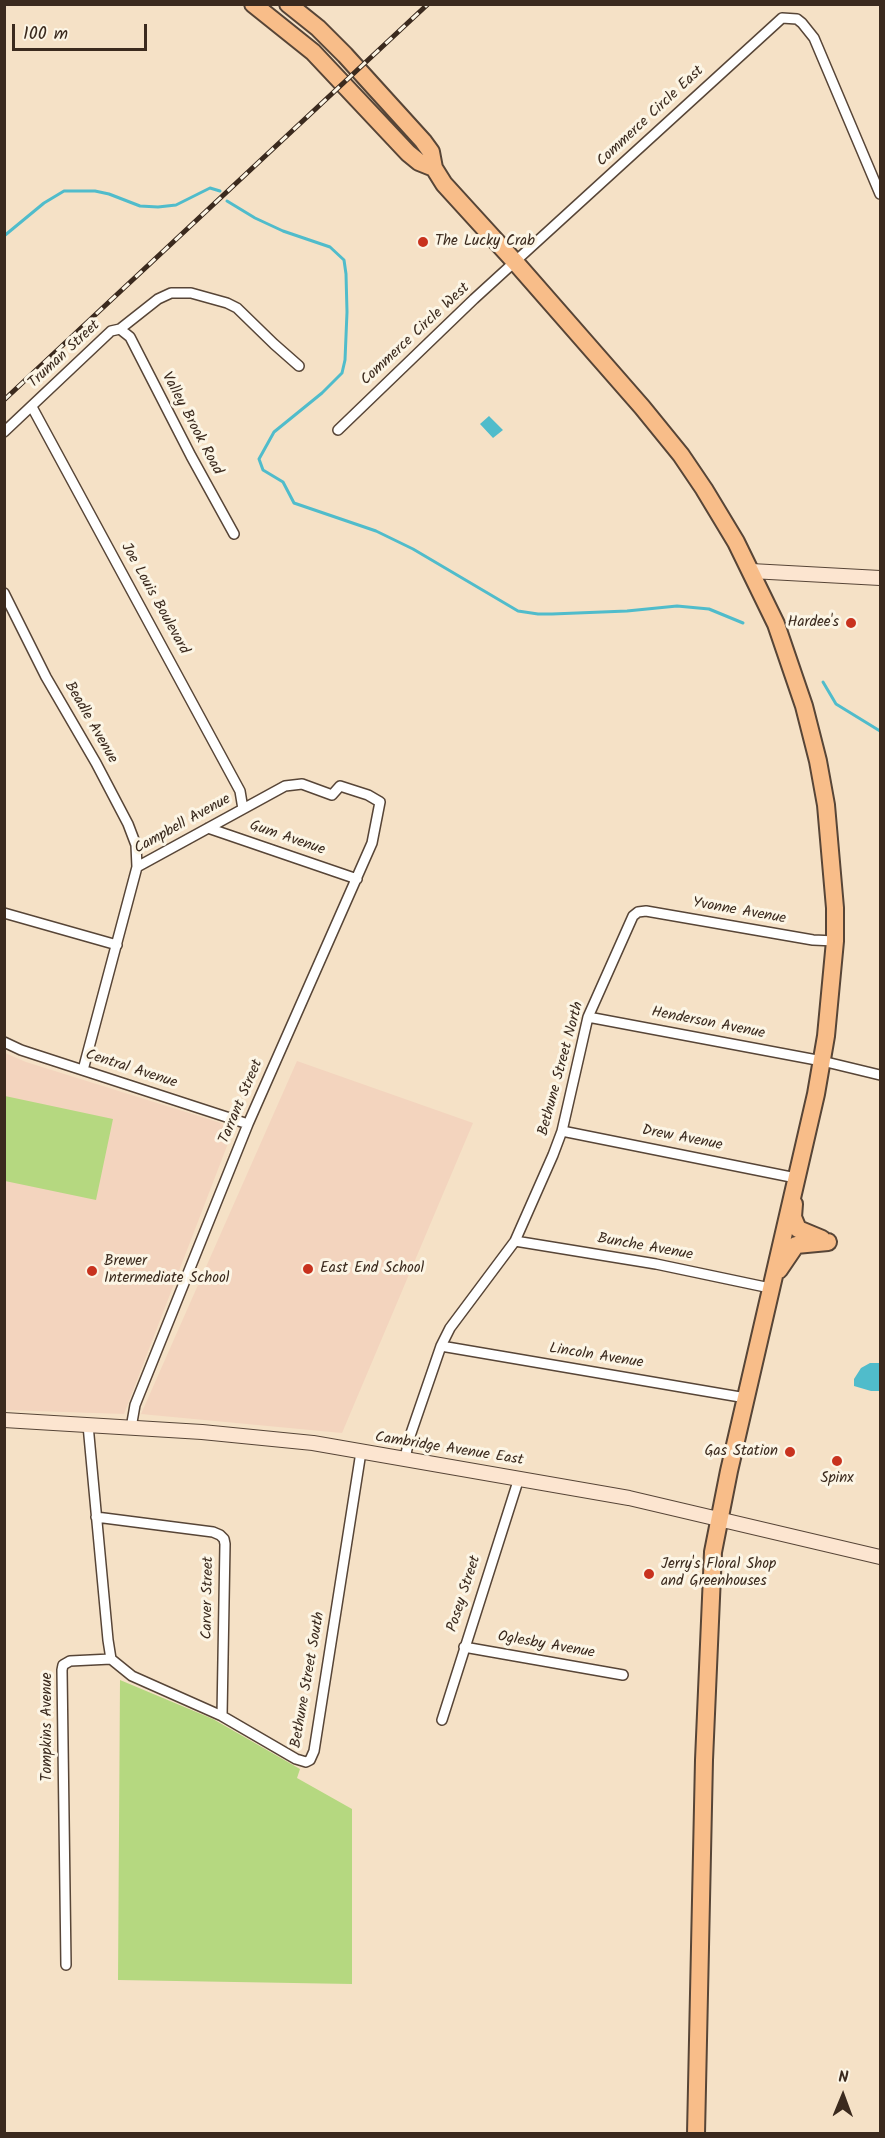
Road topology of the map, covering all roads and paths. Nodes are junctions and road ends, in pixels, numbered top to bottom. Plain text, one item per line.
1 (253, 4) edge
2 (288, 4) edge
3 (434, 168) junction
4 (880, 194) edge
5 (516, 263) junction
6 (120, 329) junction
7 (299, 366) dead end
8 (32, 407) junction
9 (338, 430) dead end
10 (4, 432) edge
11 (234, 534) dead end
12 (751, 571) junction
13 (880, 578) edge
14 (5, 595) edge
15 (368, 795) joint
16 (243, 808) junction
17 (208, 828) junction
18 (137, 867) junction
19 (357, 879) junction
20 (638, 912) joint
21 (4, 913) edge
22 (835, 942) junction
23 (117, 945) junction
24 (588, 1017) junction
25 (4, 1042) edge
26 (822, 1062) junction
27 (83, 1070) junction
28 (880, 1075) edge
29 (248, 1124) junction
30 (562, 1131) junction
31 (795, 1181) junction
32 (515, 1241) junction
33 (771, 1286) junction
34 (441, 1346) junction
35 (746, 1398) junction
36 (4, 1420) edge
37 (88, 1425) junction
38 (131, 1428) junction
39 (361, 1452) junction
40 (405, 1459) junction
41 (519, 1478) junction
42 (96, 1516) junction
43 (720, 1518) junction
44 (880, 1557) edge
45 (464, 1647) junction
46 (111, 1659) junction
47 (623, 1675) dead end
48 (222, 1716) junction
49 (442, 1720) dead end
50 (66, 1965) dead end
51 (696, 2133) edge

1 - 3 highway
2 - 3 highway
3 - 5 highway
4 - 5 street, Commerce Circle East
5 - 9 street, Commerce Circle West
5 - 12 highway
6 - 7 street, Truman Street
6 - 8 street, Truman Street
6 - 11 street, Valley Brook Road
8 - 10 street, Truman Street
8 - 16 street, Joe Louis Boulevard
12 - 13 main road
12 - 22 highway
14 - 18 street, Beadle Avenue
15 - 16 street, Campbell Avenue
15 - 19 street, Tarrant Street
16 - 17 street, Campbell Avenue
17 - 18 street, Campbell Avenue
17 - 19 street, Gum Avenue
18 - 23 street, Campbell Avenue
19 - 29 street, Tarrant Street
20 - 22 street, Yvonne Avenue
20 - 24 street, Bethune Street North
21 - 23 street
22 - 26 highway
23 - 27 street, Campbell Avenue
24 - 26 street, Henderson Avenue
24 - 30 street, Bethune Street North
25 - 27 street, Central Avenue
26 - 28 street, Henderson Avenue
26 - 31 highway
27 - 29 street, Central Avenue
29 - 38 street, Tarrant Street
30 - 31 street, Drew Avenue
30 - 32 street, Bethune Street North
31 - 33 highway
31 - 33 highway
32 - 33 street, Bunche Avenue
32 - 34 street, Bethune Street North
33 - 35 highway
34 - 35 street, Lincoln Avenue
34 - 40 street, Bethune Street North
35 - 43 highway
36 - 37 main road, Cambridge Avenue East
37 - 38 main road, Cambridge Avenue East
37 - 42 street
38 - 39 main road, Cambridge Avenue East
39 - 40 main road, Cambridge Avenue East
39 - 48 street, Bethune Street South
40 - 41 main road, Cambridge Avenue East
41 - 43 main road, Cambridge Avenue East
41 - 45 street, Posey Street
42 - 46 street
42 - 48 street, Carver Street
43 - 44 main road, Cambridge Avenue East
43 - 51 highway
45 - 47 street, Oglesby Avenue
45 - 49 street, Posey Street
46 - 48 street, Bethune Street South
46 - 50 street, Tompkins Avenue

